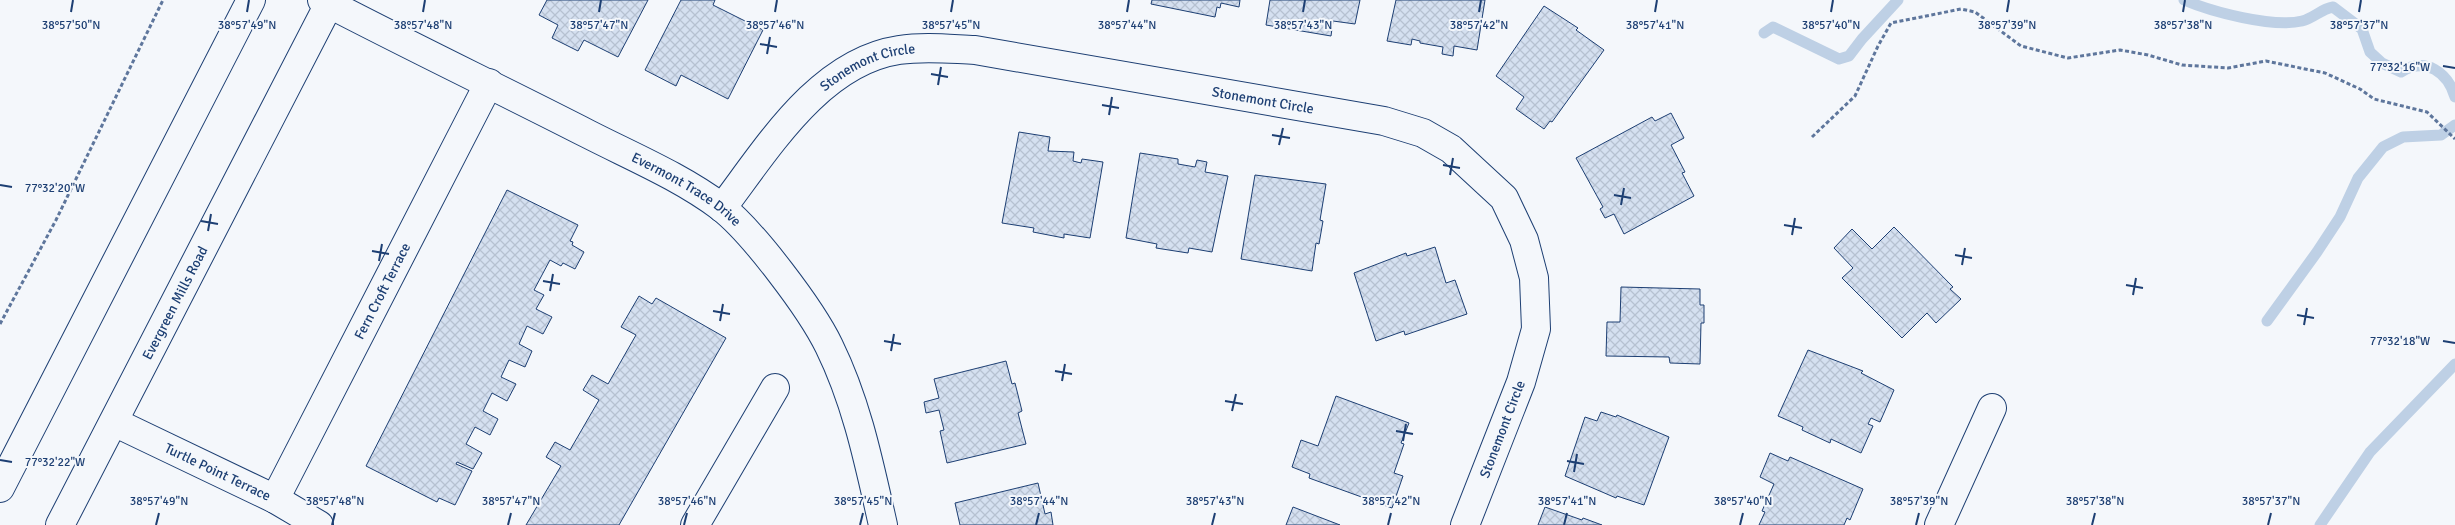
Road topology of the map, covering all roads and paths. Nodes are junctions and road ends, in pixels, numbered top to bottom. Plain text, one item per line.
1 (163, 0) edge
2 (251, 0) edge
3 (327, 1) edge
4 (489, 83) junction
5 (1812, 137) dead end
6 (2455, 139) edge
7 (722, 208) junction
8 (0, 324) edge
9 (775, 388) dead end
10 (1992, 408) dead end
11 (114, 422) junction
12 (0, 488) edge
13 (275, 499) junction
14 (60, 525) edge
15 (319, 525) edge
16 (695, 525) edge
17 (883, 525) edge
18 (1465, 525) edge
19 (1939, 525) edge

1 - 8 path
2 - 12 street
3 - 4 street, Evermont Trace Drive
3 - 11 street, Evergreen Mills Road
4 - 7 street, Evermont Trace Drive
4 - 13 street, Fern Croft Terrace
5 - 6 path
7 - 17 street, Evermont Trace Drive
7 - 18 street, Stonemont Circle
9 - 16 street
10 - 19 street
11 - 13 street, Turtle Point Terrace
11 - 14 street, Evergreen Mills Road
13 - 15 street, Turtle Point Terrace

